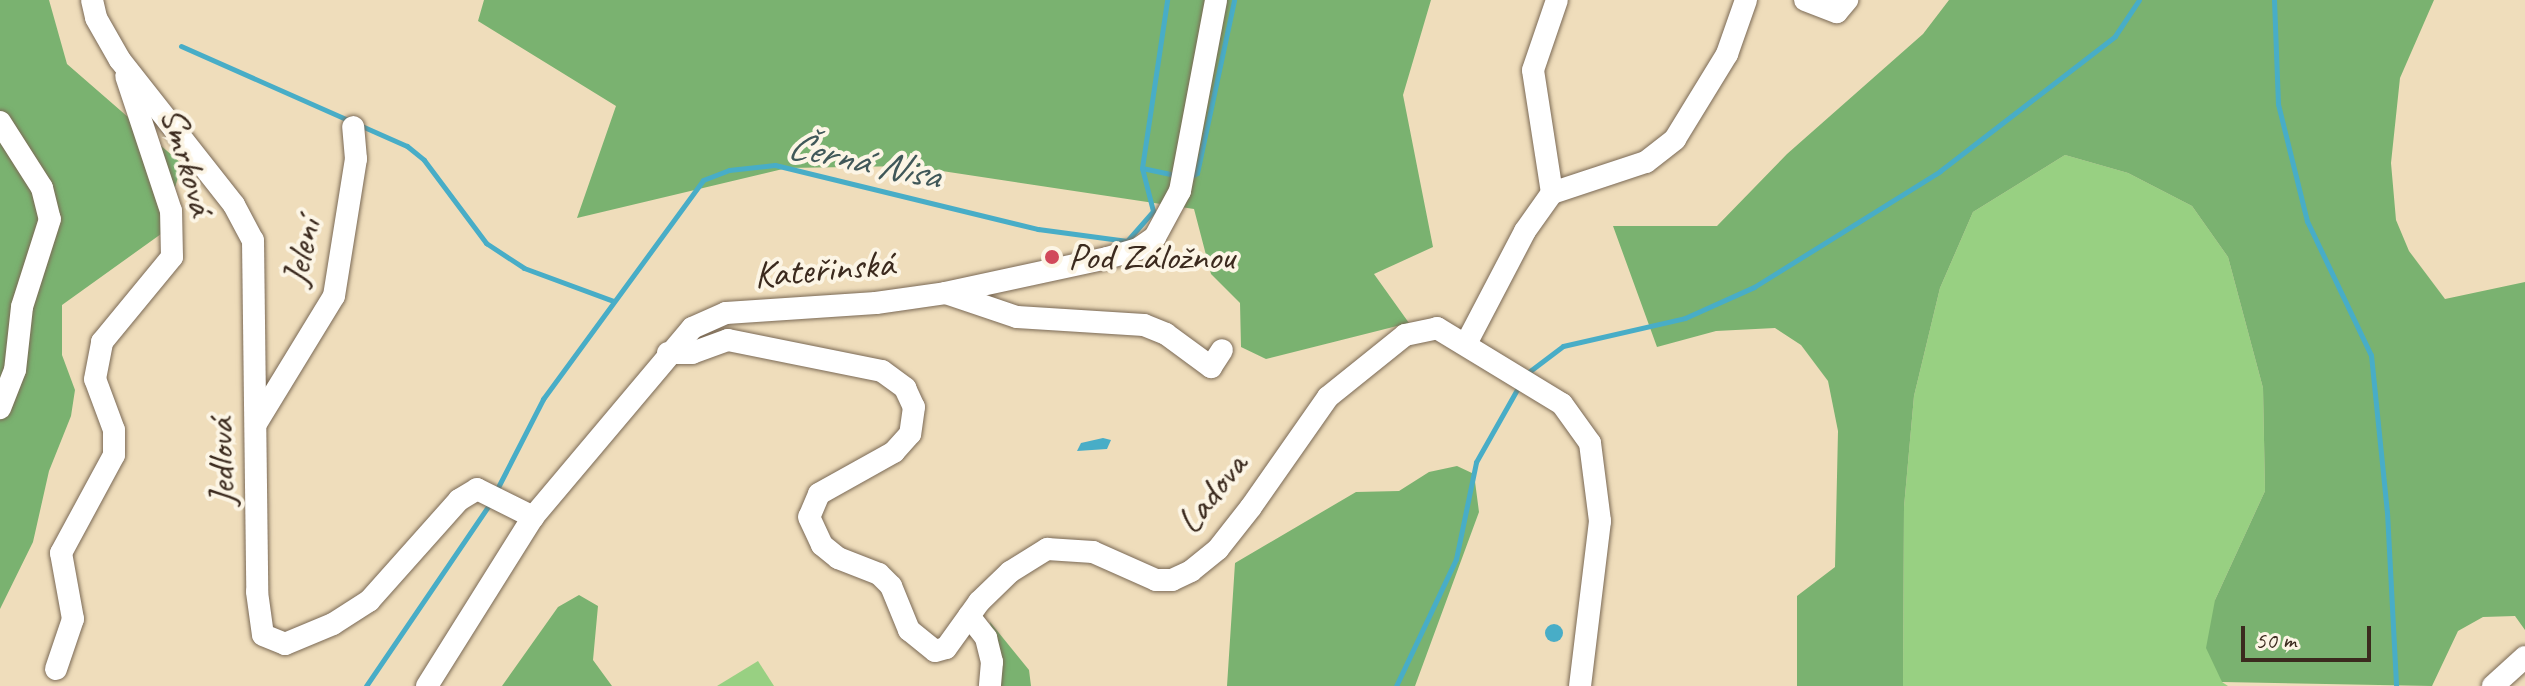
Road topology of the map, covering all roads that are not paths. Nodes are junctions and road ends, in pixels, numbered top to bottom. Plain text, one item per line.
1 (92, 0) edge
2 (1216, 0) edge
3 (1557, 0) edge
4 (1746, 0) edge
5 (1805, 0) edge
6 (1847, 0) edge
7 (120, 60) junction
8 (0, 122) edge
9 (353, 127) dead end
10 (1552, 193) junction
11 (945, 293) junction
12 (1467, 342) junction
13 (1222, 350) dead end
14 (668, 353) junction
15 (0, 408) edge
16 (256, 423) junction
17 (533, 517) junction
18 (969, 616) junction
19 (2525, 657) edge
20 (56, 669) dead end
21 (427, 686) edge
22 (990, 686) edge
23 (1580, 686) edge
24 (2493, 686) edge

1 - 7 street, Jedlová
2 - 11 street, Kateřinská
3 - 10 street
4 - 10 street
5 - 6 street
7 - 16 street, Jedlová
7 - 20 street, Smrková
8 - 15 street
9 - 16 street, Jelení
10 - 12 street
11 - 13 street
11 - 14 street, Kateřinská
12 - 18 street, Ladova
12 - 23 street, Ladova
14 - 17 street, Kateřinská
14 - 18 street, Ladova
16 - 17 street, Jedlová
17 - 21 street, Kateřinská
18 - 22 street
19 - 24 street

